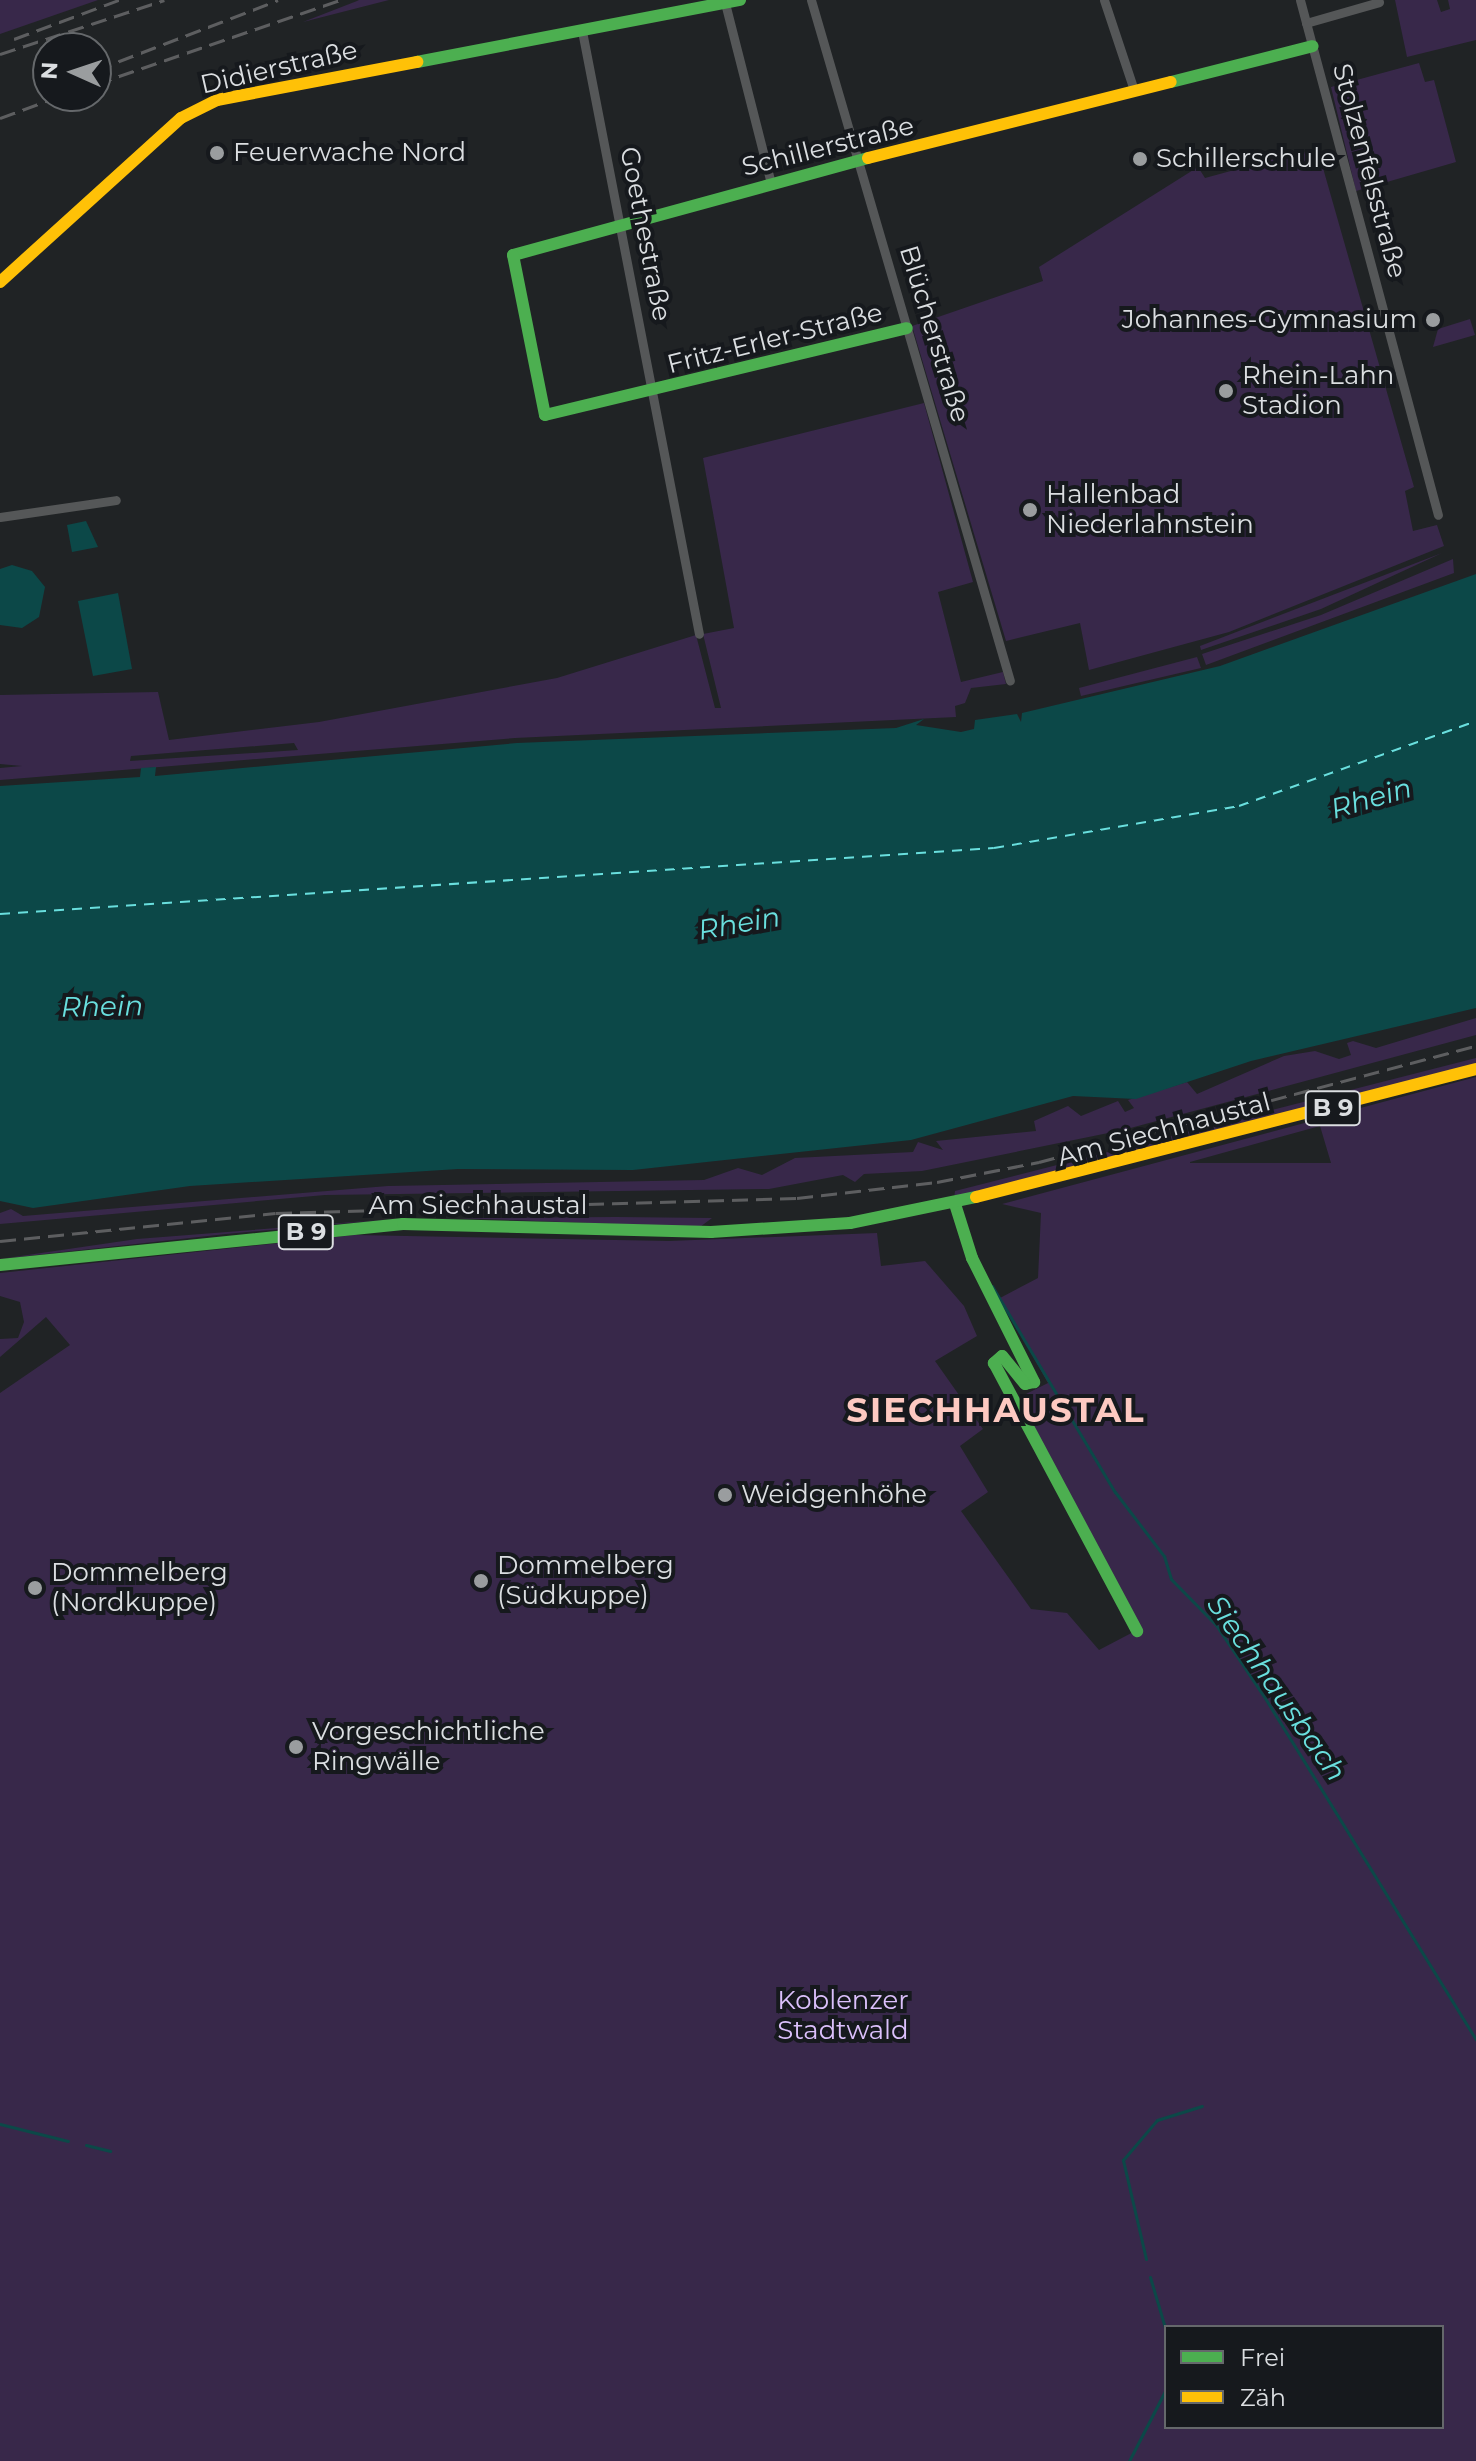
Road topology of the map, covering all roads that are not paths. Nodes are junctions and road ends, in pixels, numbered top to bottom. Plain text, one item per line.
1 (740, 0) edge
2 (811, 0) edge
3 (1300, 0) edge
4 (1108, 1) edge
5 (1379, 2) dead end
6 (725, 3) junction
7 (1306, 23) junction
8 (582, 31) junction
9 (1313, 46) junction
10 (1134, 90) junction
11 (862, 163) junction
12 (771, 183) junction
13 (620, 220) junction
14 (0, 282) edge
15 (907, 328) junction
16 (653, 393) junction
17 (545, 415) joint
18 (116, 500) dead end
19 (1438, 515) dead end
20 (0, 517) edge
21 (699, 634) dead end
22 (1010, 681) dead end
23 (1476, 1069) edge
24 (955, 1204) junction
25 (0, 1265) edge
26 (1137, 1631) dead end

1 - 6 street, Didierstraße
2 - 11 street, Blücherstraße
3 - 7 street, Stolzenfelsstraße
4 - 10 street
5 - 7 street
6 - 8 street, Didierstraße
6 - 12 street
7 - 9 street, Stolzenfelsstraße
8 - 13 street, Goethestraße
8 - 14 street, Didierstraße
9 - 10 street, Schillerstraße
9 - 19 street, Stolzenfelsstraße
10 - 11 street, Schillerstraße
11 - 12 street, Schillerstraße
11 - 15 street, Blücherstraße
12 - 13 street, Schillerstraße
13 - 16 street, Goethestraße
13 - 17 street, Schillerstraße
15 - 16 street, Fritz-Erler-Straße
15 - 22 street, Blücherstraße
16 - 17 street, Fritz-Erler-Straße
16 - 21 street, Goethestraße
18 - 20 street
23 - 24 street, Am Siechhaustal / B 9
24 - 25 street, Am Siechhaustal / B 9
24 - 26 street

